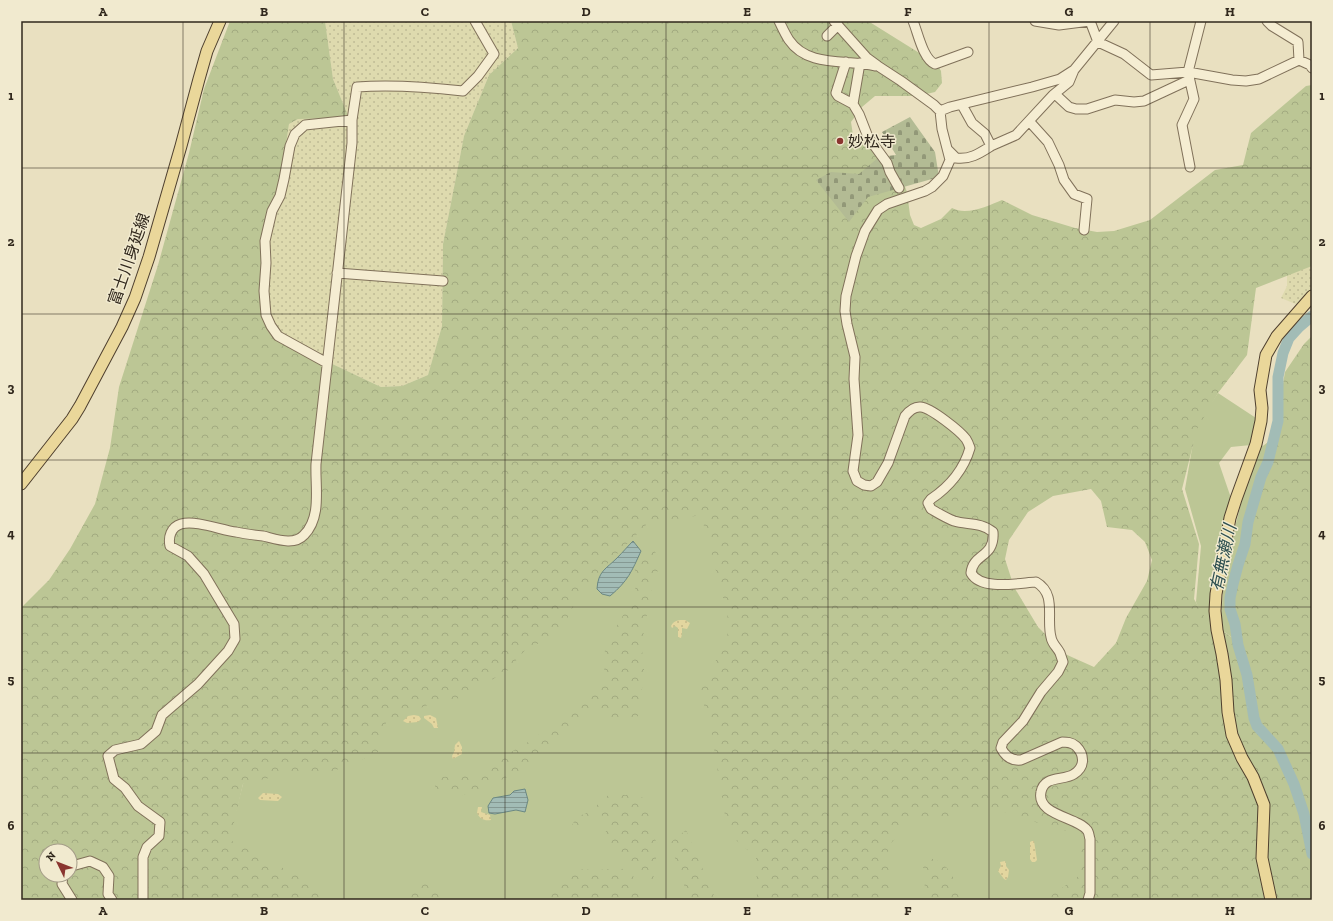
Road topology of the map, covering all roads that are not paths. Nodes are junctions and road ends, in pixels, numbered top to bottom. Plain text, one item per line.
1 (220, 21) edge
2 (475, 21) edge
3 (779, 21) edge
4 (913, 21) edge
5 (1035, 21) edge
6 (1090, 21) edge
7 (1114, 21) edge
8 (1201, 21) edge
9 (1267, 21) edge
10 (840, 24) edge
11 (826, 36) dead end
12 (1098, 42) junction
13 (968, 52) dead end
14 (1299, 60) junction
15 (846, 62) junction
16 (860, 63) junction
17 (878, 66) junction
18 (1312, 68) edge
19 (1074, 70) junction
20 (1189, 76) junction
21 (1054, 94) junction
22 (853, 104) junction
23 (962, 105) junction
24 (940, 112) junction
25 (352, 120) junction
26 (1029, 121) junction
27 (991, 146) junction
28 (946, 147) junction
29 (1190, 167) dead end
30 (899, 188) dead end
31 (1084, 230) dead end
32 (337, 273) junction
33 (443, 281) dead end
34 (1312, 296) edge
35 (327, 363) junction
36 (21, 484) edge
37 (78, 864) edge
38 (62, 883) edge
39 (72, 900) edge
40 (112, 900) edge
41 (143, 900) edge
42 (1088, 900) edge
43 (1271, 900) edge

1 - 36 main road, 富士川身延線
2 - 25 street
3 - 15 street
4 - 13 street
5 - 6 street
6 - 12 street
7 - 12 street
8 - 20 street
9 - 14 street
10 - 11 street
10 - 17 street
12 - 19 street
12 - 20 street
14 - 18 street
14 - 20 street
15 - 16 street
15 - 22 street
16 - 17 street
16 - 22 street
17 - 24 street
19 - 21 street
19 - 23 street
20 - 21 street
20 - 29 street
21 - 26 street
22 - 30 street
23 - 24 street
23 - 27 street
24 - 28 street
25 - 32 street
25 - 35 street
26 - 27 street
26 - 31 street
27 - 28 street
28 - 42 street
32 - 33 street
32 - 35 street
34 - 43 main road
35 - 41 street
37 - 40 street
38 - 39 street

